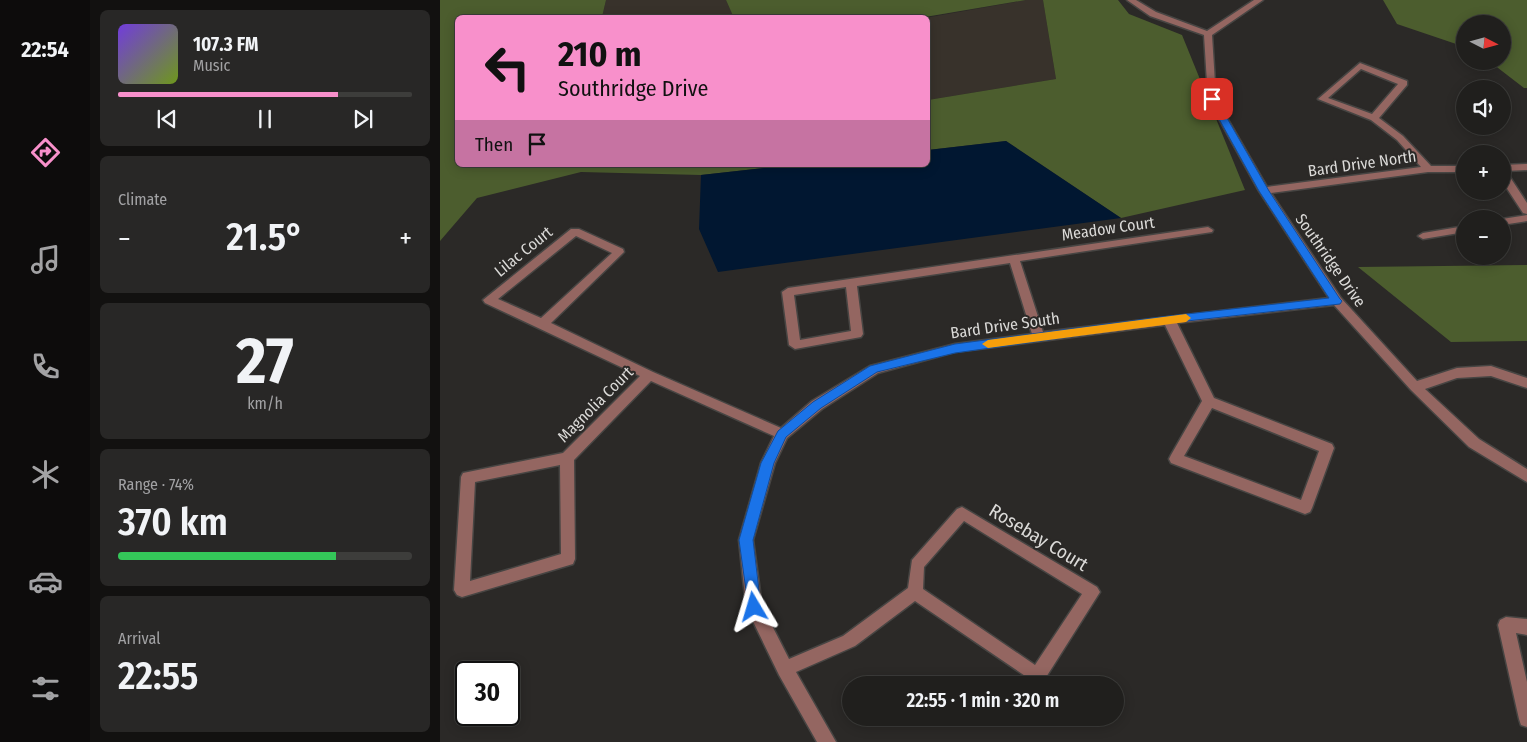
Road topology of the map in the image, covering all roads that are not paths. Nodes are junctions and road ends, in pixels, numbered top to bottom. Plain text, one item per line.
1 (1131, 0) edge
2 (1259, 0) edge
3 (1208, 34) junction
4 (1374, 118) junction
5 (1527, 167) edge
6 (1456, 168) edge
7 (1511, 168) edge
8 (1428, 169) junction
9 (1511, 186) edge
10 (1264, 191) junction
11 (1527, 211) edge
12 (1527, 218) edge
13 (1511, 221) edge
14 (1208, 230) dead end
15 (1456, 230) edge
16 (1423, 236) dead end
17 (1014, 259) junction
18 (851, 282) junction
19 (1337, 301) junction
20 (1169, 320) junction
21 (543, 324) junction
22 (1039, 337) junction
23 (649, 375) junction
24 (1527, 383) edge
25 (1415, 387) junction
26 (1209, 401) junction
27 (782, 434) junction
28 (567, 458) junction
29 (1527, 476) edge
30 (915, 592) junction
31 (1527, 627) edge
32 (785, 669) junction
33 (1527, 719) edge
34 (827, 742) edge

1 - 3 street
2 - 3 street
3 - 10 street, Southridge Drive
4 - 4 street
4 - 8 street
5 - 7 street
6 - 8 street, Bard Drive North
8 - 10 street, Bard Drive North
9 - 11 street
10 - 19 street, Southridge Drive
12 - 13 street
14 - 17 street, Meadow Court
15 - 16 street
17 - 18 street, Meadow Court
17 - 22 street
18 - 18 street, Meadow Court
19 - 20 street, Bard Drive South
19 - 25 street, Southridge Drive
20 - 22 street, Bard Drive South
20 - 26 street
21 - 21 street, Lilac Court
21 - 23 street, Lilac Court
22 - 27 street, Bard Drive South
23 - 27 street, Lilac Court
23 - 28 street, Magnolia Court
24 - 25 street
25 - 29 street, Southridge Drive
26 - 26 street
27 - 32 street, Bard Drive South
28 - 28 street, Magnolia Court
30 - 30 street, Rosebay Court
30 - 32 street
31 - 33 street
32 - 34 street, Bard Drive South

